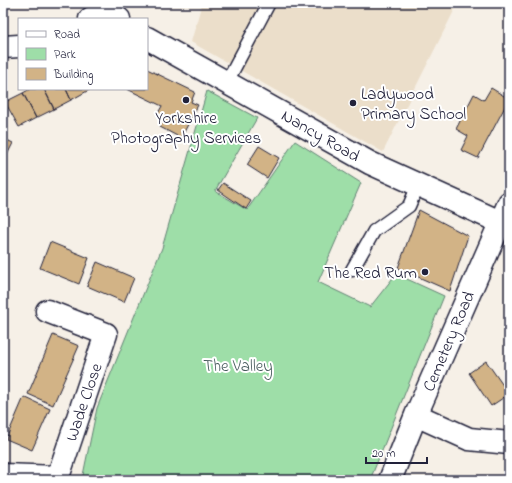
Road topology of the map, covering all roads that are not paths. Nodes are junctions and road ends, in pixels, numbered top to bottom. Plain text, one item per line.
1 (269, 3) edge
2 (148, 39) edge
3 (227, 82) junction
4 (418, 186) junction
5 (506, 210) edge
6 (352, 270) dead end
7 (47, 311) dead end
8 (416, 415) junction
9 (509, 443) edge
10 (3, 475) edge
11 (390, 480) edge

1 - 3 lane
2 - 3 street, Nancy Road
3 - 4 street, Nancy Road
4 - 5 street, Nancy Road
4 - 6 lane
5 - 8 street, Cemetery Road
7 - 10 street, Wade Close
8 - 9 street
8 - 11 street, Cemetery Road

